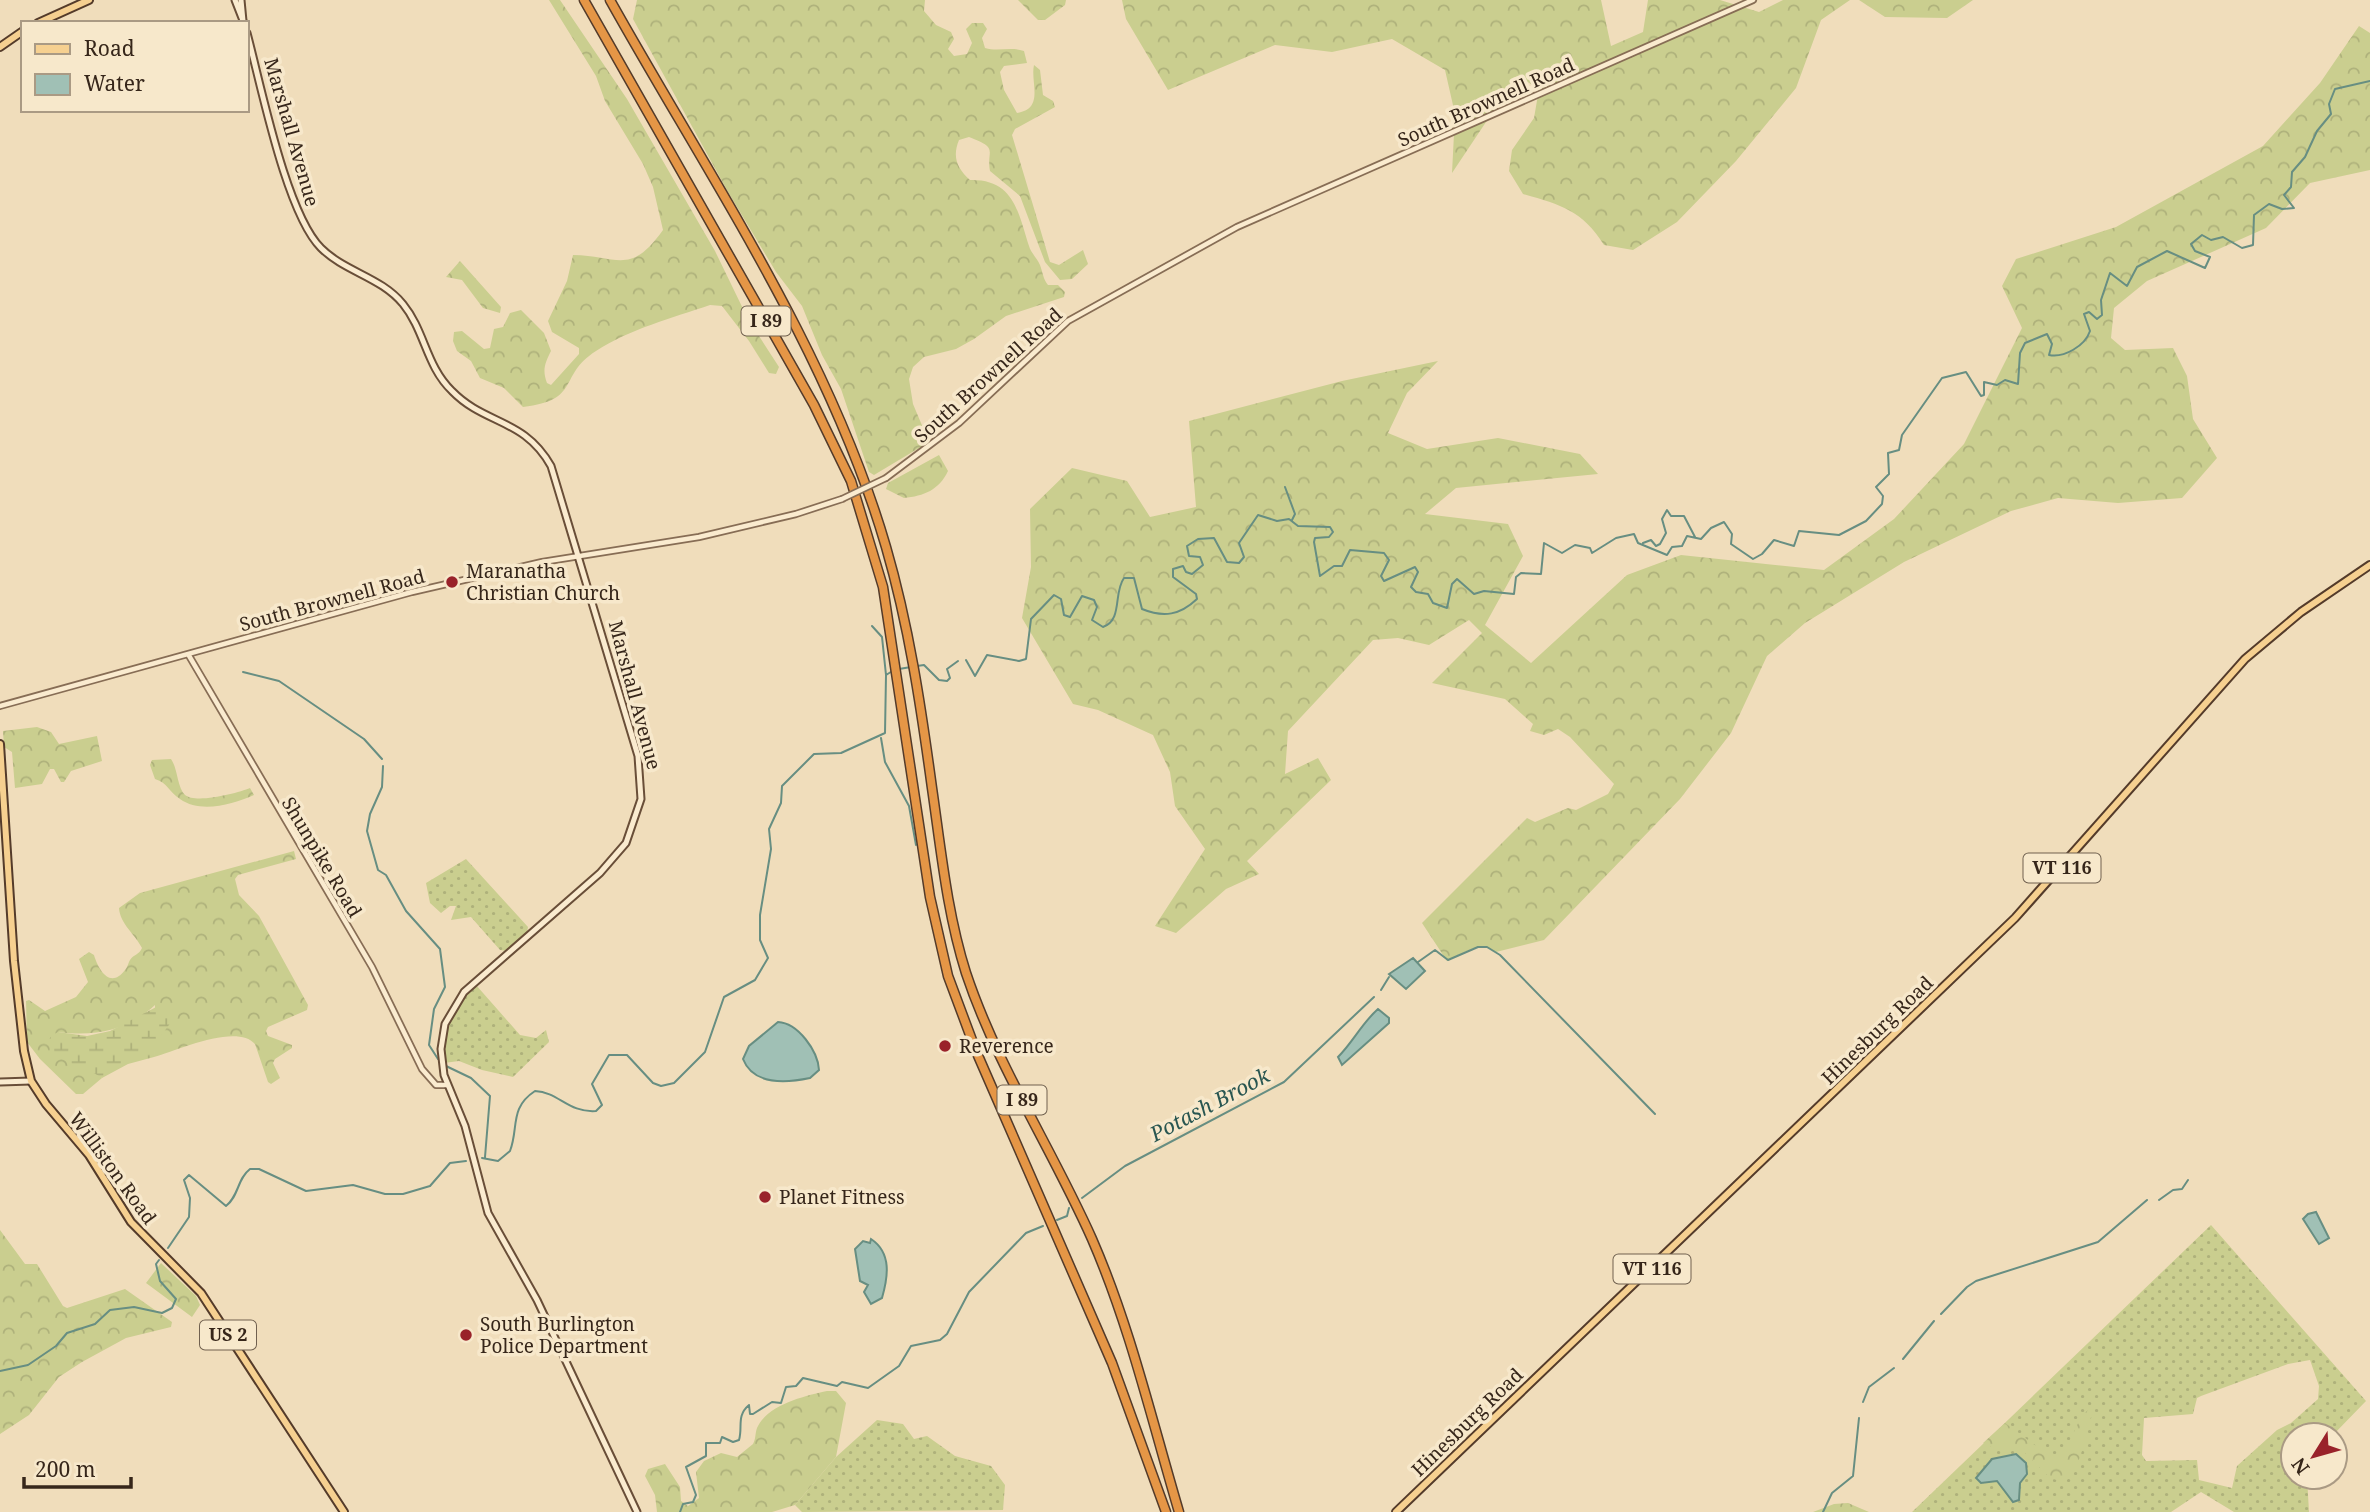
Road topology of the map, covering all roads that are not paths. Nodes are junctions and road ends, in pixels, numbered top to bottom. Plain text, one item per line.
1 (89, 0) edge
2 (235, 0) edge
3 (241, 0) edge
4 (578, 0) edge
5 (584, 0) edge
6 (612, 0) edge
7 (1753, 0) edge
8 (42, 21) edge
9 (243, 21) edge
10 (243, 21) edge
11 (598, 24) junction
12 (21, 32) edge
13 (248, 37) edge
14 (0, 47) edge
15 (580, 555) junction
16 (2370, 565) edge
17 (188, 654) junction
18 (0, 706) edge
19 (0, 744) edge
20 (31, 1081) junction
21 (0, 1082) edge
22 (446, 1082) junction
23 (344, 1512) edge
24 (637, 1512) edge
25 (1166, 1512) edge
26 (1179, 1512) edge
27 (1396, 1512) edge

1 - 8 main road
2 - 9 main road
3 - 10 main road
4 - 11 highway
5 - 11 highway, I 89
6 - 26 highway, I 89
7 - 15 street, South Brownell Road, bridge
11 - 25 highway, I 89
12 - 14 main road
13 - 15 main road, Marshall Avenue
15 - 17 street, South Brownell Road
15 - 22 main road, Marshall Avenue
16 - 27 main road, Hinesburg Road / VT 116
17 - 18 street, South Brownell Road
17 - 22 street, Shunpike Road
19 - 20 main road, Williston Road / US 2
20 - 21 main road
20 - 23 main road, Williston Road / US 2
22 - 24 main road, Marshall Avenue

